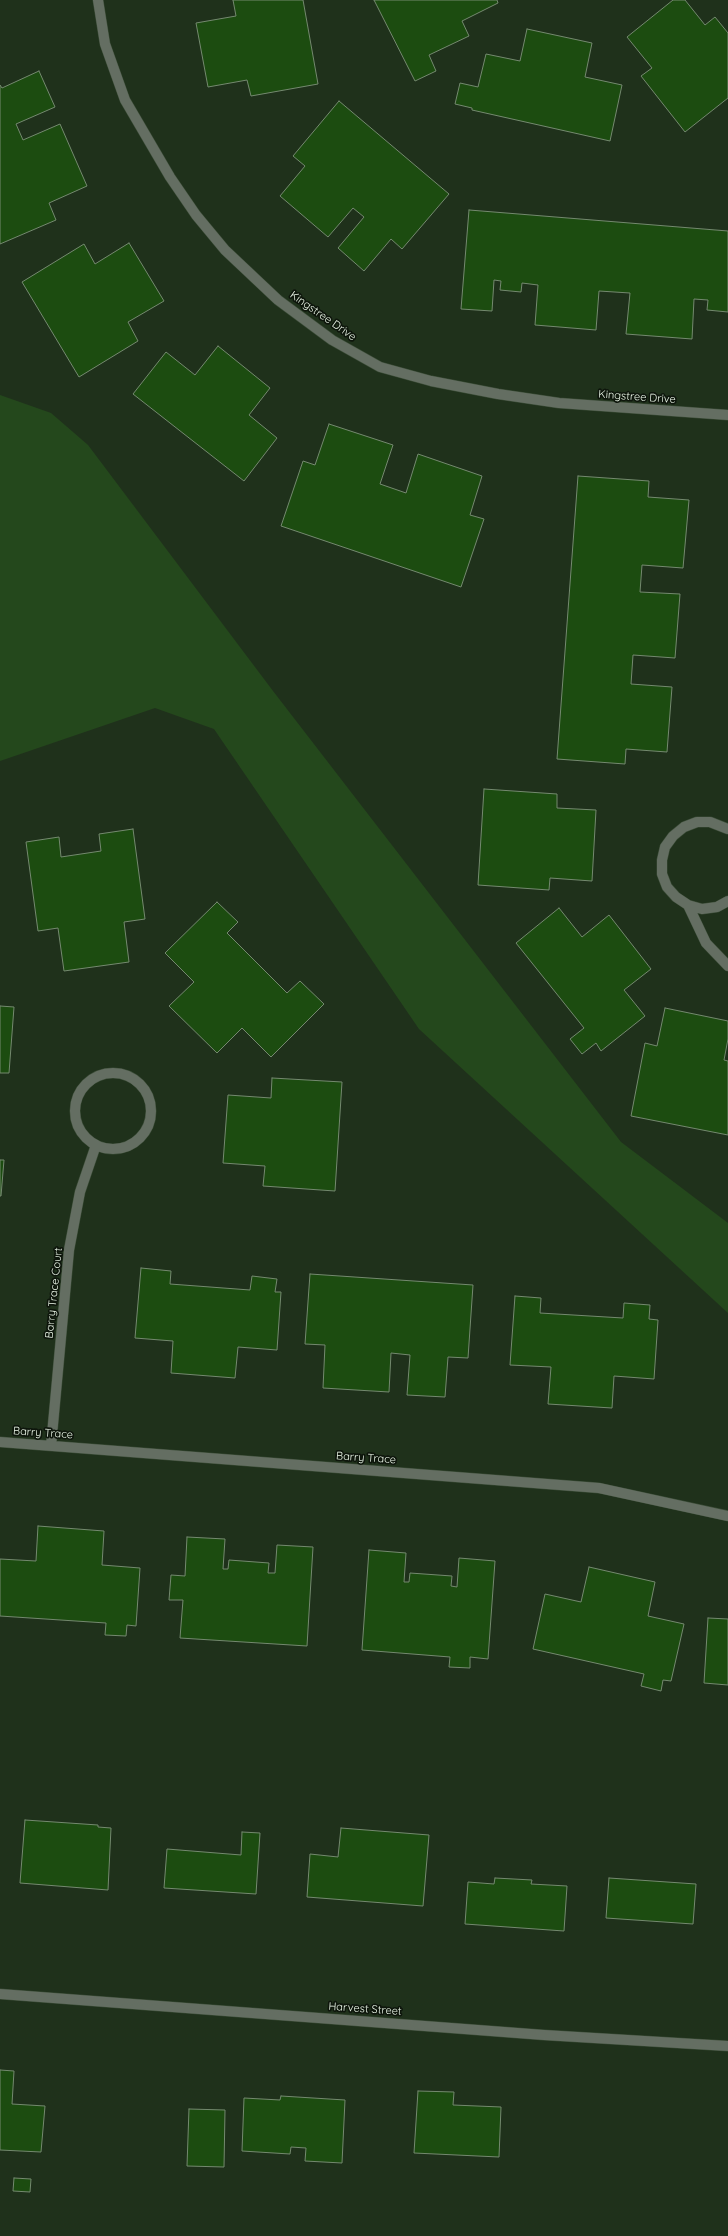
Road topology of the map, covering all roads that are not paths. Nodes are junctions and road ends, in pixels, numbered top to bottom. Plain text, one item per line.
1 (98, 0) edge
2 (728, 415) edge
3 (728, 829) edge
4 (728, 901) edge
5 (688, 905) junction
6 (728, 966) edge
7 (96, 1145) junction
8 (0, 1442) edge
9 (51, 1446) junction
10 (728, 1516) edge
11 (0, 1994) edge
12 (728, 2046) edge

1 - 2 street, Kingstree Drive
3 - 5 street
4 - 5 street
5 - 6 street
7 - 7 street
7 - 9 street, Barry Trace Court
8 - 9 street, Barry Trace
9 - 10 street, Barry Trace
11 - 12 street, Harvest Street

